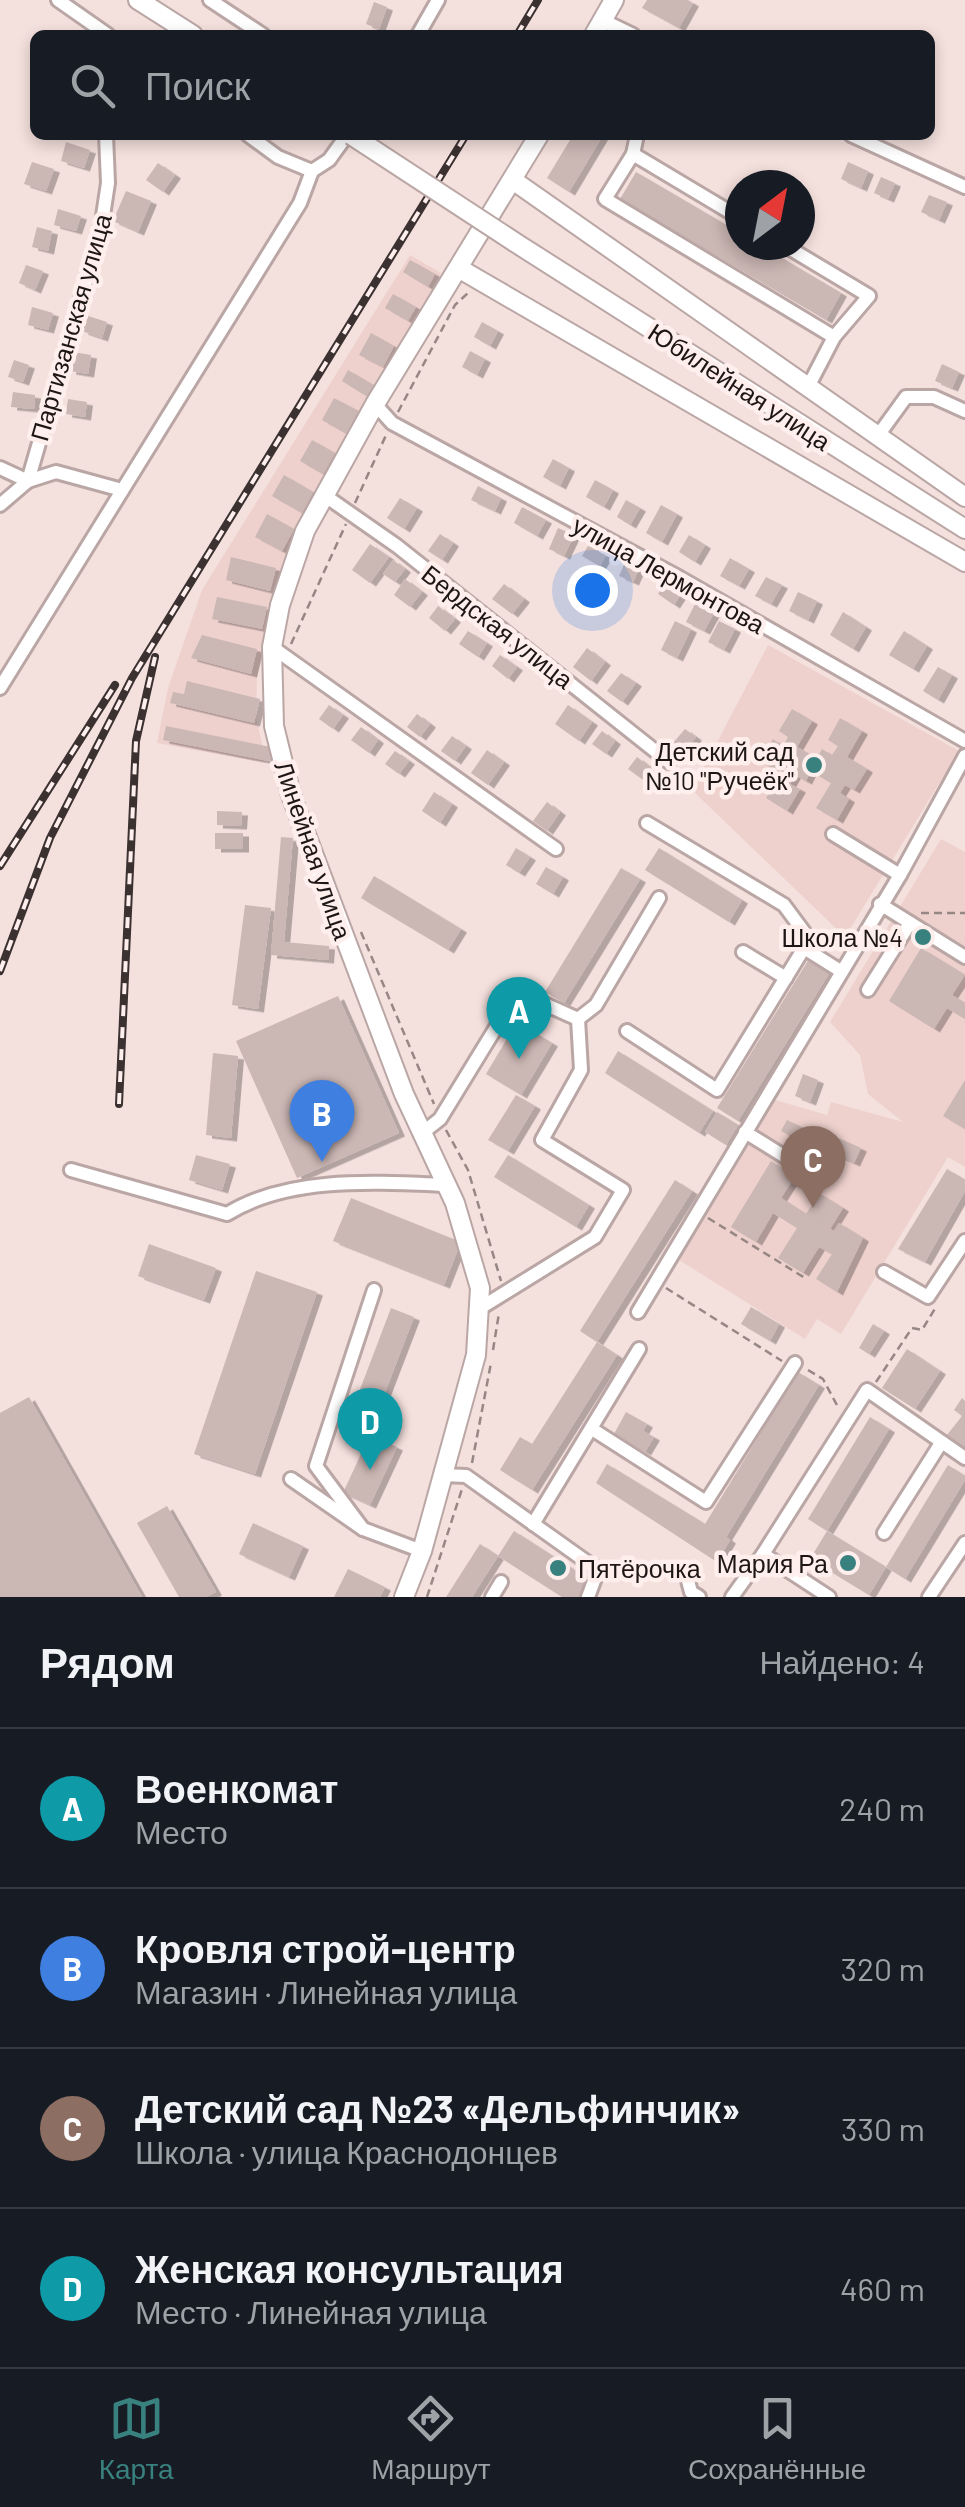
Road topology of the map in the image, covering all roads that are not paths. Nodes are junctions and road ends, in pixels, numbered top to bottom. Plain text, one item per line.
1 (58, 0) edge
2 (138, 0) edge
3 (210, 0) edge
4 (438, 0) edge
5 (614, 0) edge
6 (598, 28) edge
7 (101, 30) edge
8 (185, 30) edge
9 (256, 30) edge
10 (421, 30) edge
11 (106, 140) edge
12 (255, 140) edge
13 (345, 140) edge
14 (357, 140) edge
15 (536, 140) edge
16 (637, 140) edge
17 (863, 140) edge
18 (633, 154) junction
19 (312, 171) junction
20 (514, 181) junction
21 (965, 186) edge
22 (725, 209) edge
23 (809, 260) edge
24 (460, 269) junction
25 (834, 337) junction
26 (808, 388) junction
27 (376, 404) junction
28 (965, 410) edge
29 (877, 437) junction
30 (0, 468) edge
31 (28, 481) junction
32 (122, 490) junction
33 (324, 495) junction
34 (965, 497) edge
35 (0, 505) edge
36 (965, 529) edge
37 (965, 562) edge
38 (279, 650) junction
39 (0, 688) edge
40 (965, 741) edge
41 (965, 756) edge
42 (669, 762) dead end
43 (647, 823) dead end
44 (834, 834) dead end
45 (556, 849) dead end
46 (900, 875) junction
47 (658, 898) dead end
48 (880, 904) junction
49 (910, 923) junction
50 (804, 948) junction
51 (743, 952) dead end
52 (965, 957) edge
53 (839, 970) junction
54 (786, 978) junction
55 (868, 990) dead end
56 (578, 1020) junction
57 (627, 1031) dead end
58 (745, 1132) junction
59 (421, 1134) junction
60 (795, 1163) dead end
61 (71, 1170) dead end
62 (446, 1185) junction
63 (965, 1241) edge
64 (884, 1272) dead end
65 (374, 1290) dead end
66 (482, 1307) junction
67 (638, 1312) dead end
68 (639, 1349) dead end
69 (795, 1363) road end
70 (592, 1429) junction
71 (941, 1442) junction
72 (965, 1458) edge
73 (443, 1475) junction
74 (291, 1478) dead end
75 (533, 1524) junction
76 (363, 1529) junction
77 (884, 1533) dead end
78 (965, 1544) edge
79 (422, 1550) junction
80 (762, 1554) junction
81 (687, 1577) dead end
82 (501, 1582) dead end
83 (404, 1597) edge
84 (492, 1597) edge
85 (588, 1597) edge
86 (699, 1597) edge
87 (732, 1597) edge
88 (829, 1597) edge
89 (929, 1597) edge

1 - 7 street
2 - 8 main road
3 - 9 street
4 - 10 street
5 - 6 main road
11 - 31 street, Партизанская улица
12 - 19 street
13 - 19 street
14 - 36 main road, Юбилейная улица, bridge
15 - 20 main road, Линейная улица
16 - 18 street
17 - 21 street
18 - 22 street
18 - 25 street
19 - 32 street
20 - 24 main road, Линейная улица
20 - 26 main road
23 - 25 street
24 - 27 main road, Линейная улица
24 - 37 main road
25 - 26 street
26 - 29 main road
27 - 33 main road, Линейная улица
27 - 40 street, улица Лермонтова
28 - 29 street
29 - 34 main road
30 - 31 street
31 - 32 street
31 - 35 street
32 - 39 street
33 - 38 main road, Линейная улица
33 - 42 street, Бердская улица
38 - 45 street
38 - 59 main road, Линейная улица
41 - 46 street
43 - 50 street
44 - 46 street
46 - 48 street
47 - 56 street
48 - 49 street
48 - 53 street
49 - 52 street
49 - 55 street
50 - 53 street
50 - 54 street
51 - 54 street
53 - 58 street
54 - 57 street
56 - 59 street
56 - 66 street
58 - 60 street
58 - 67 street
59 - 62 main road, Линейная улица
61 - 62 street
62 - 66 main road, Линейная улица
63 - 64 street
65 - 76 street
66 - 73 main road, Линейная улица
68 - 70 street
69 - 70 street
70 - 75 street
71 - 72 street
71 - 77 street
71 - 80 street
73 - 75 street
73 - 79 main road, Линейная улица
74 - 76 street
75 - 85 street
76 - 79 street
78 - 89 street
79 - 83 main road, Линейная улица
80 - 87 street
80 - 88 street
81 - 86 street
82 - 84 street

